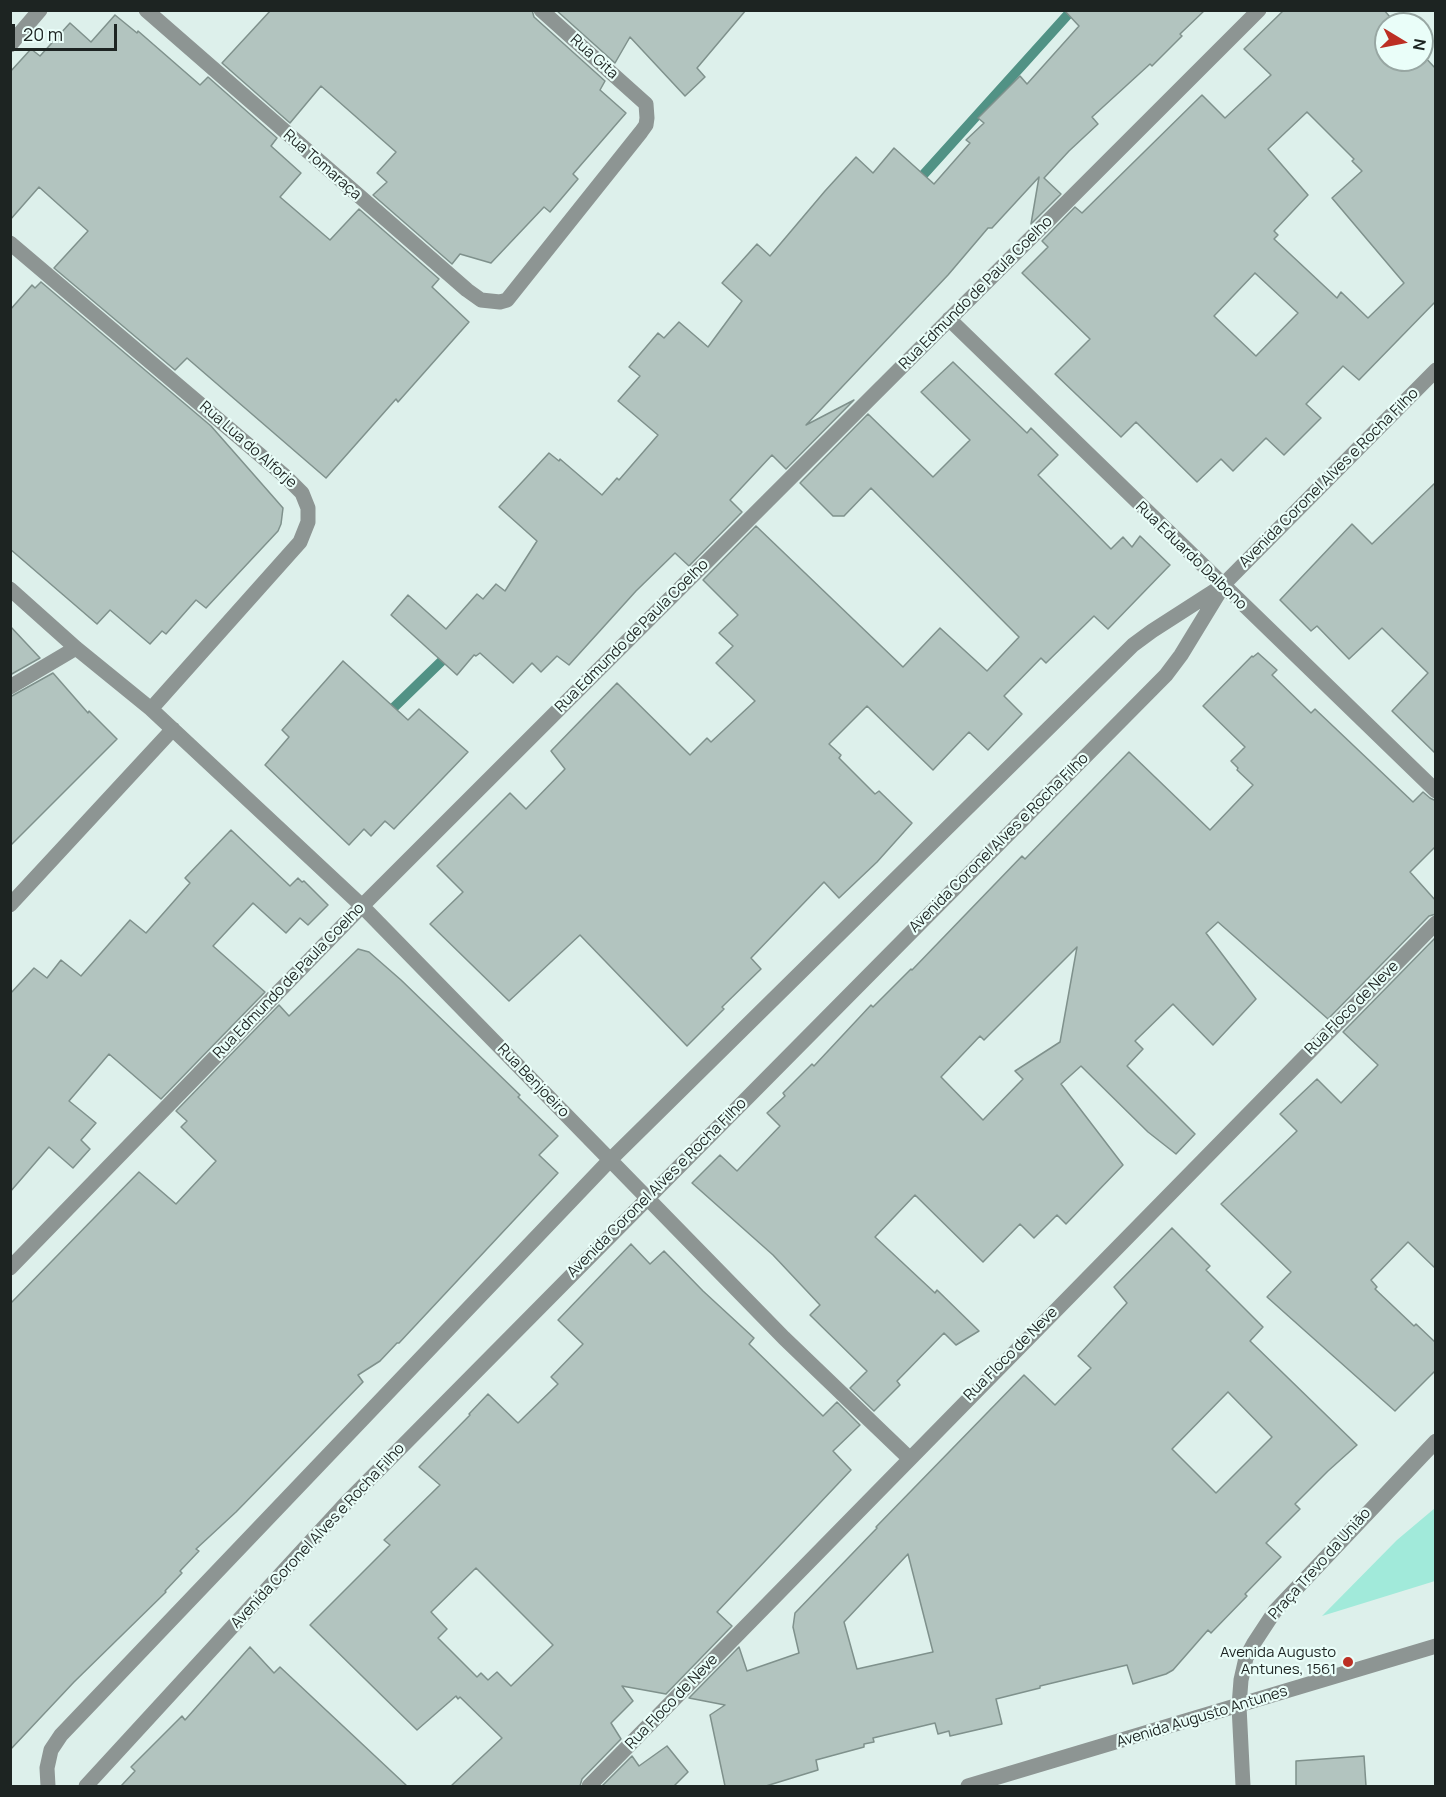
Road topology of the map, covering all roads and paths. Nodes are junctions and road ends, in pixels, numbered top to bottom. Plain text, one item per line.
1 (40, 10) edge
2 (146, 10) edge
3 (542, 10) edge
4 (1259, 10) edge
5 (10, 45) edge
6 (646, 104) joint
7 (10, 243) edge
8 (949, 319) junction
9 (1436, 369) edge
10 (1222, 586) junction
11 (10, 589) edge
12 (76, 648) junction
13 (10, 687) edge
14 (152, 709) junction
15 (173, 729) junction
16 (1436, 791) edge
17 (10, 905) edge
18 (362, 906) junction
19 (1436, 923) edge
20 (609, 1161) junction
21 (648, 1198) junction
22 (10, 1268) edge
23 (1436, 1441) edge
24 (909, 1458) junction
25 (1436, 1646) edge
26 (1239, 1706) junction
27 (48, 1786) edge
28 (86, 1786) edge
29 (589, 1786) edge
30 (968, 1786) edge
31 (1243, 1786) edge

1 - 5 street
2 - 6 street, Rua Tomaraça
3 - 6 street, Rua Gita
4 - 8 street, Rua Edmundo de Paula Coelho
7 - 14 street, Rua Lua do Alforje
8 - 10 street, Rua Eduardo Dalbono
8 - 18 street, Rua Edmundo de Paula Coelho
9 - 10 street, Avenida Coronel Alves e Rocha Filho
10 - 16 street, Rua Eduardo Dalbono
10 - 20 street, Avenida Coronel Alves e Rocha Filho
10 - 21 street, Avenida Coronel Alves e Rocha Filho
11 - 12 street, Rua Benjoeiro
12 - 13 street
12 - 14 street, Rua Benjoeiro
14 - 15 street, Rua Benjoeiro
15 - 17 street
15 - 18 street, Rua Benjoeiro
18 - 20 street, Rua Benjoeiro
18 - 22 street, Rua Edmundo de Paula Coelho
19 - 24 street, Rua Floco de Neve
20 - 21 street, Rua Benjoeiro
20 - 27 street, Avenida Coronel Alves e Rocha Filho
21 - 24 street, Rua Benjoeiro
21 - 28 street, Avenida Coronel Alves e Rocha Filho
23 - 26 street, Praça Trevo da União
24 - 29 street, Rua Floco de Neve
25 - 26 street, Avenida Augusto Antunes
26 - 30 street, Avenida Augusto Antunes
26 - 31 street, Praça Trevo da União

